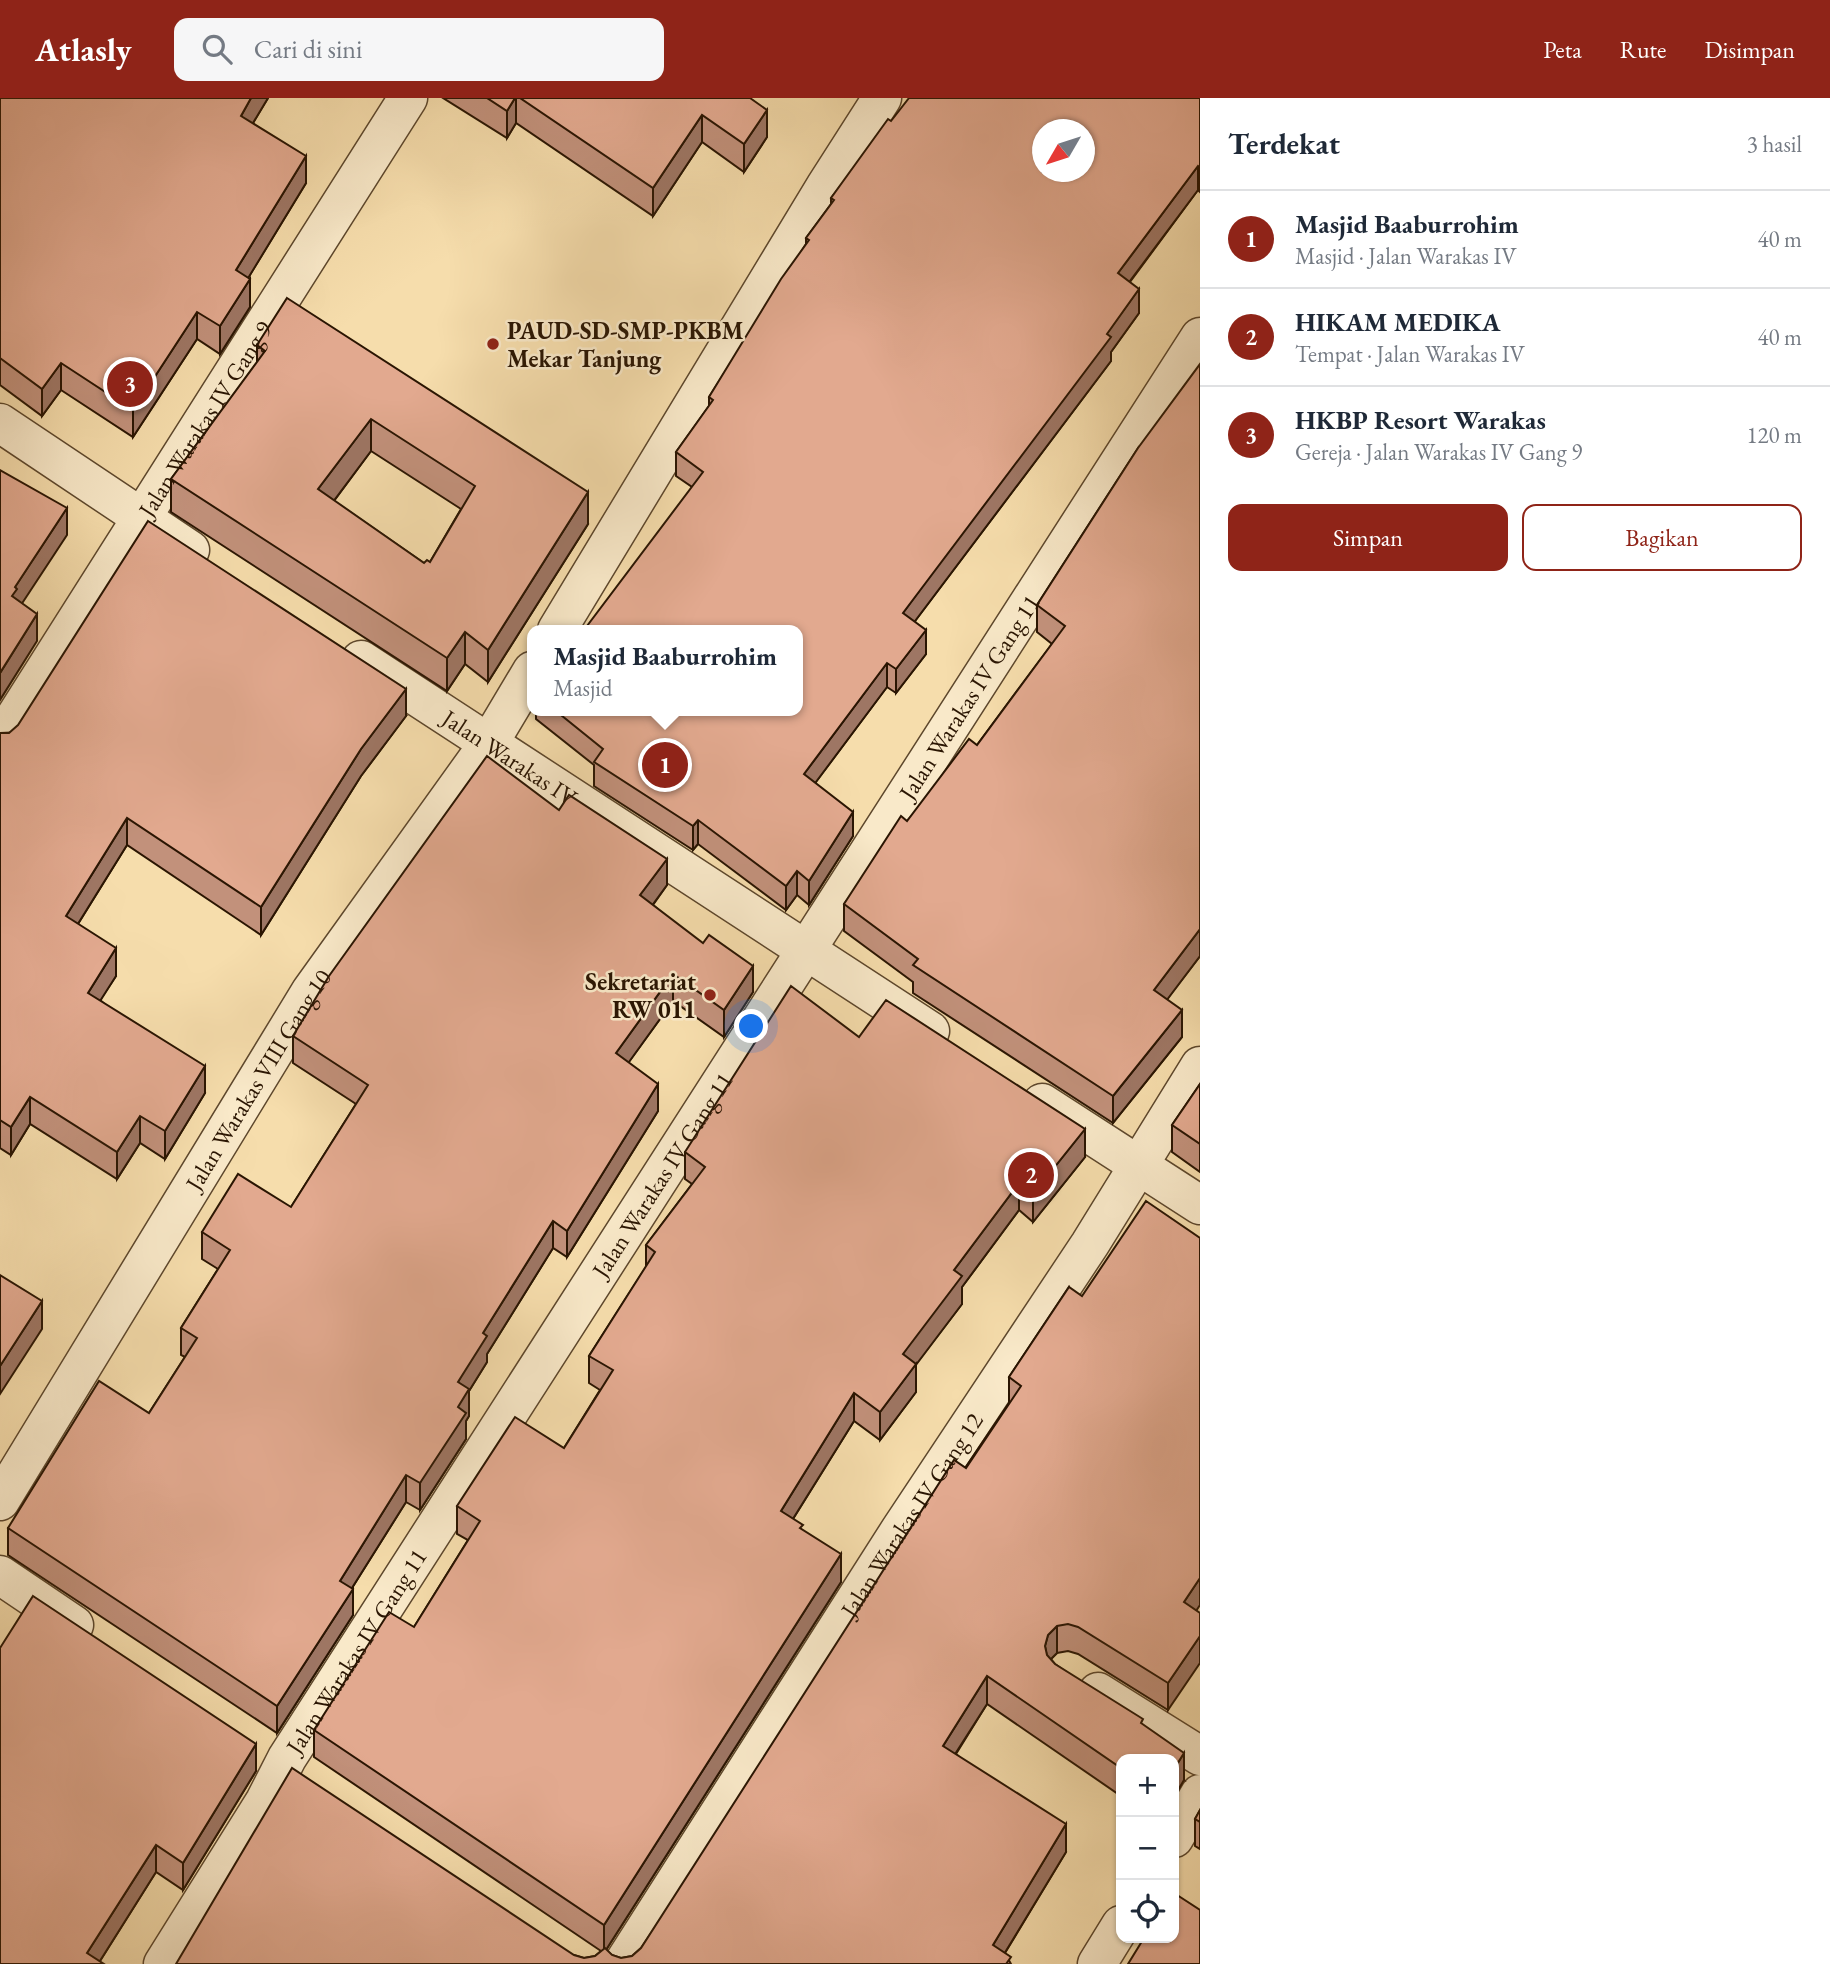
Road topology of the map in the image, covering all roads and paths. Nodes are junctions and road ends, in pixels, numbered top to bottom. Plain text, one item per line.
1 (408, 98) edge
2 (882, 98) edge
3 (1200, 337) edge
4 (0, 422) edge
5 (142, 519) junction
6 (223, 571) edge
7 (560, 625) edge
8 (327, 638) edge
9 (527, 679) edge
10 (0, 741) edge
11 (489, 743) junction
12 (806, 951) junction
13 (956, 1047) edge
14 (1200, 1066) edge
15 (1013, 1084) edge
16 (1140, 1166) junction
17 (1200, 1205) edge
18 (0, 1501) edge
19 (0, 1575) edge
20 (102, 1644) edge
21 (1067, 1673) edge
22 (249, 1742) edge
23 (1200, 1756) edge
24 (283, 1765) junction
25 (318, 1788) edge
26 (1200, 1794) edge
27 (1179, 1830) edge
28 (1116, 1933) edge
29 (163, 1964) edge
30 (623, 1964) edge
31 (1097, 1964) edge

1 - 5 street, Jalan Warakas IV Gang 9
2 - 7 street
3 - 12 street, Jalan Warakas IV Gang 11
4 - 5 street
5 - 6 street
5 - 10 street, Jalan Warakas IV Gang 9
8 - 11 street, Jalan Warakas IV
9 - 11 street, Jalan Warakas VIII Gang 10
11 - 12 street, Jalan Warakas IV
11 - 18 street, Jalan Warakas VIII Gang 10
12 - 13 street, Jalan Warakas IV
12 - 24 street, Jalan Warakas IV Gang 11
14 - 16 street, Jalan Warakas IV Gang 12
15 - 16 street
16 - 17 street
16 - 30 street, Jalan Warakas IV Gang 12
19 - 20 street
21 - 23 street
22 - 24 street
24 - 25 street
24 - 29 street, Jalan Warakas IV Gang 11
26 - 27 street
28 - 31 street

